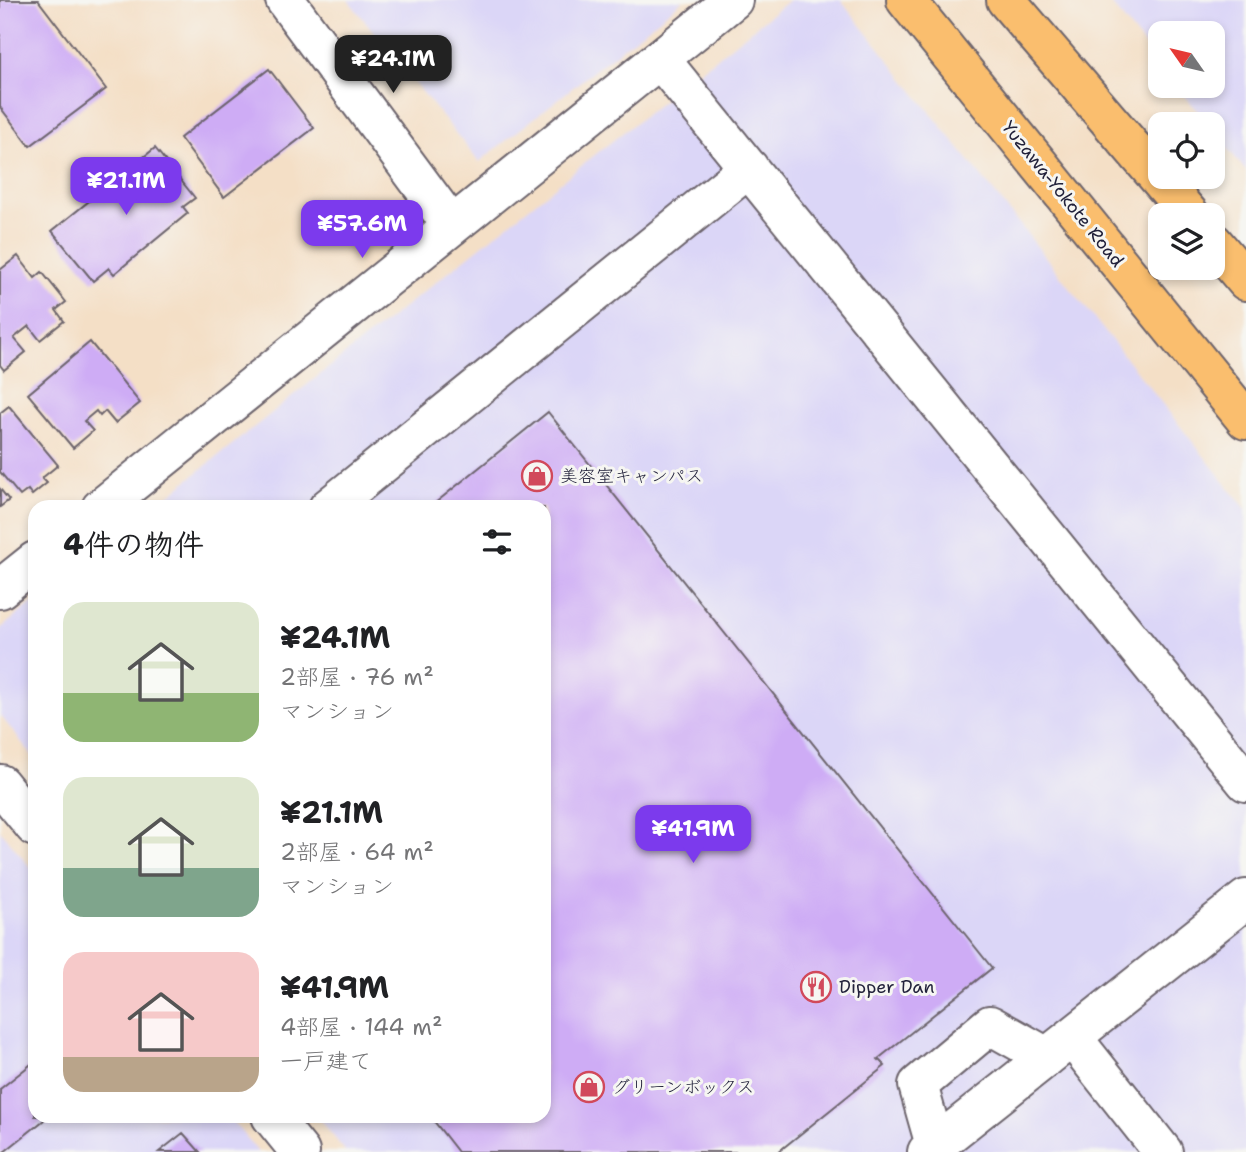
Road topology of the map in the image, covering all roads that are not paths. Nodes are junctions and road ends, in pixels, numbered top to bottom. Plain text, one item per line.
1 (285, 0) edge
2 (733, 0) edge
3 (906, 0) edge
4 (1006, 0) edge
5 (660, 59) junction
6 (749, 169) junction
7 (1180, 203) edge
8 (452, 226) junction
9 (1225, 256) edge
10 (1246, 281) edge
11 (1246, 420) edge
12 (111, 500) edge
13 (338, 500) edge
14 (28, 567) edge
15 (0, 589) edge
16 (1246, 782) edge
17 (0, 784) edge
18 (28, 818) edge
19 (1246, 899) edge
20 (1060, 1047) junction
21 (277, 1123) edge
22 (931, 1149) edge
23 (300, 1152) edge
24 (1163, 1152) edge

1 - 8 street
2 - 5 street
3 - 11 highway, Yuzawa-Yokote Road
4 - 7 highway
5 - 6 street
5 - 8 street
6 - 13 street
6 - 16 street
8 - 12 street
9 - 10 highway
14 - 15 street
17 - 18 street
19 - 20 street
20 - 22 street
20 - 22 street
20 - 24 street
21 - 23 street

